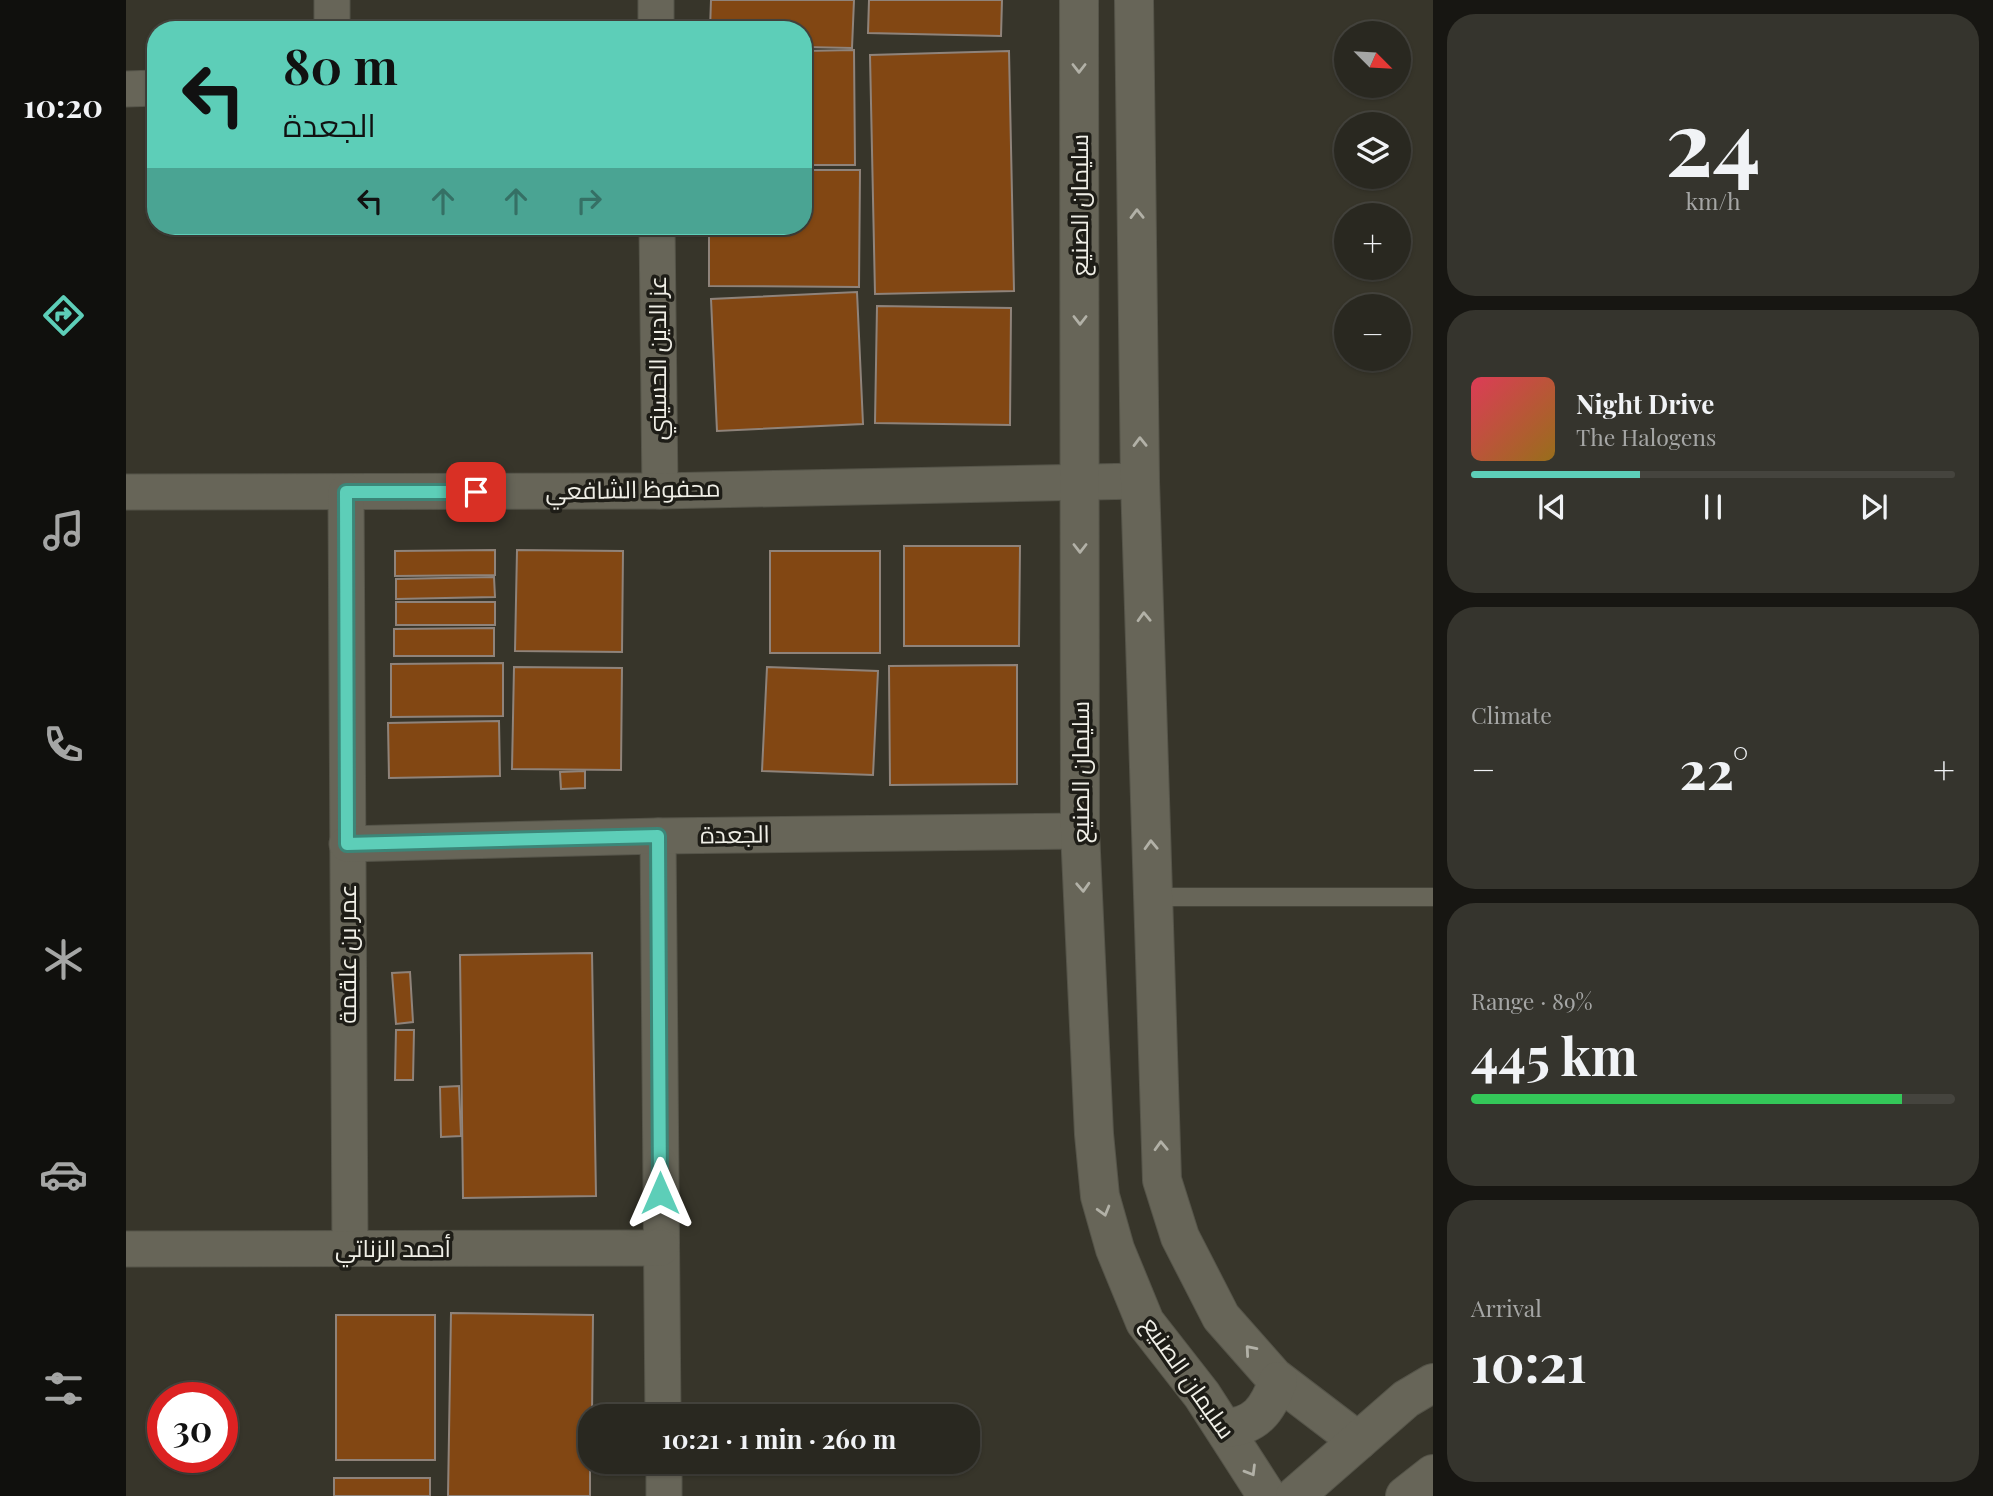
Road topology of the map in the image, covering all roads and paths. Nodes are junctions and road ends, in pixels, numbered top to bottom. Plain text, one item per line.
1 (332, 0) edge
2 (656, 0) edge
3 (1079, 0) edge
4 (1134, 0) edge
5 (332, 21) edge
6 (656, 21) edge
7 (147, 88) edge
8 (126, 89) edge
9 (657, 235) edge
10 (1140, 481) junction
11 (1080, 482) junction
12 (660, 491) junction
13 (126, 492) edge
14 (346, 492) junction
15 (1080, 831) junction
16 (658, 836) junction
17 (347, 844) junction
18 (1153, 897) junction
19 (1433, 897) edge
20 (661, 1248) junction
21 (126, 1249) edge
22 (350, 1249) junction
23 (1278, 1381) junction
24 (1433, 1383) edge
25 (663, 1404) edge
26 (1224, 1428) junction
27 (1358, 1441) junction
28 (664, 1474) edge
29 (1433, 1474) edge
30 (664, 1496) edge
31 (1267, 1496) edge
32 (1295, 1496) edge
33 (1405, 1496) edge

1 - 5 street
2 - 6 street
3 -> 11 street, سليمان الصنيع
10 -> 4 street
7 - 8 street
9 - 12 street, عز الدين الحسيني
10 - 11 street, محفوظ الشافعي
18 -> 10 street
11 - 12 street, محفوظ الشافعي
11 -> 15 street, سليمان الصنيع
12 - 14 street, محفوظ الشافعي
13 - 14 street, محفوظ الشافعي
14 - 17 street, عمر بن علقمة
15 - 16 street, الجعدة
15 -> 26 street, سليمان الصنيع
16 - 17 street, الجعدة
16 - 20 street
17 - 22 street, عمر بن علقمة
18 - 19 lane
23 -> 18 street
20 - 22 street, أحمد الزناتي
20 - 25 street
21 - 22 street, أحمد الزناتي
23 - 26 street
23 - 27 street
24 - 27 street
26 -> 31 street, سليمان الصنيع
27 - 32 street
28 - 30 street
29 - 33 street

